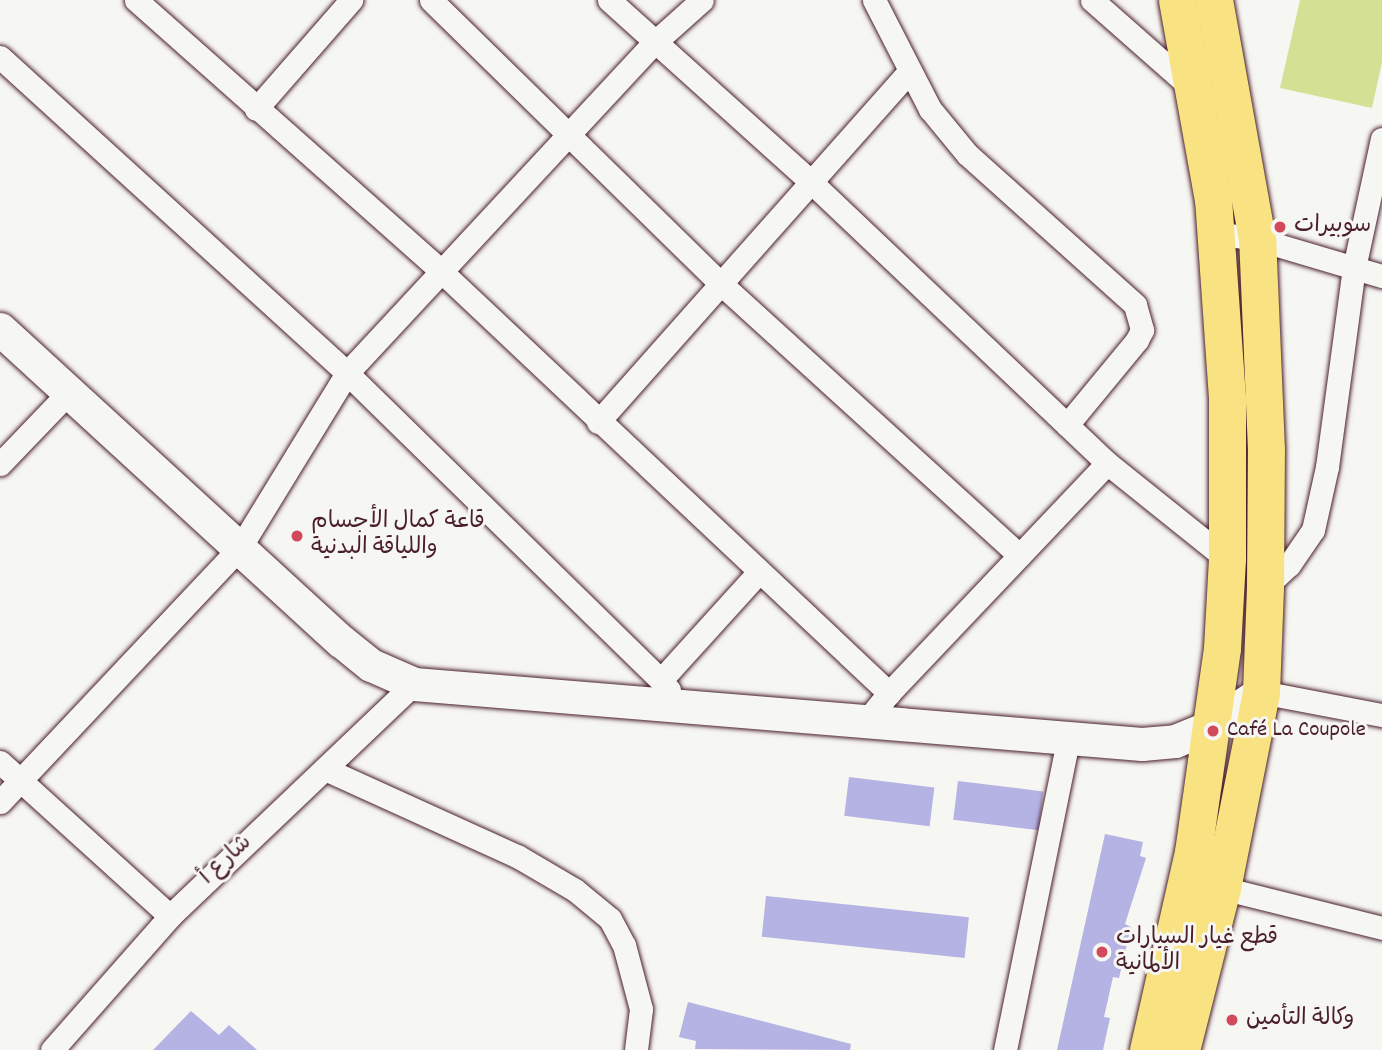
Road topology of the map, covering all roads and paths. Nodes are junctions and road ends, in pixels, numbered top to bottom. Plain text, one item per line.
1 (136, 0) edge
2 (351, 0) edge
3 (431, 0) edge
4 (609, 0) edge
5 (702, 0) edge
6 (874, 0) edge
7 (1091, 0) edge
8 (1177, 0) edge
9 (1214, 0) edge
10 (654, 43) junction
11 (0, 57) edge
12 (909, 72) junction
13 (1195, 91) junction
14 (256, 109) junction
15 (572, 134) junction
16 (1382, 139) edge
17 (810, 181) junction
18 (1215, 233) junction
19 (1257, 239) junction
20 (1354, 268) junction
21 (443, 273) junction
22 (1382, 276) edge
23 (719, 282) junction
24 (0, 329) edge
25 (347, 373) junction
26 (68, 393) junction
27 (598, 422) junction
28 (1067, 425) junction
29 (1108, 463) junction
30 (0, 464) edge
31 (241, 547) junction
32 (1019, 555) junction
33 (1227, 559) junction
34 (759, 572) junction
35 (1265, 587) junction
36 (414, 684) junction
37 (1261, 692) junction
38 (671, 693) junction
39 (889, 693) junction
40 (1382, 715) edge
41 (867, 720) junction
42 (1208, 728) junction
43 (1069, 736) junction
44 (0, 762) edge
45 (325, 769) junction
46 (19, 782) junction
47 (0, 802) edge
48 (1222, 888) junction
49 (170, 916) junction
50 (1382, 928) edge
51 (1175, 1049) edge
52 (52, 1050) edge
53 (636, 1050) edge
54 (1005, 1050) edge

1 - 14 street
2 - 14 street
3 - 15 street
4 - 10 street
5 - 10 street
6 - 12 street
7 - 13 street
8 - 13 main road
9 - 19 main road
10 - 15 street
10 - 17 street
11 - 25 street
12 - 17 street
12 - 28 street
13 - 18 main road
14 - 21 street
15 - 21 street
15 - 23 street
16 - 20 street
17 - 23 street
17 - 28 street
18 - 19 street
18 - 33 main road
19 - 20 street
19 - 35 main road
20 - 22 street
20 - 35 street
21 - 25 street
21 - 27 street
23 - 27 street
23 - 32 street
24 - 26 main road
25 - 31 street
25 - 38 street
26 - 30 street
26 - 31 main road
27 - 34 street
28 - 29 street
29 - 32 street
29 - 33 street
31 - 36 main road
31 - 46 street
32 - 39 street
33 - 42 main road
34 - 38 street
34 - 39 street
35 - 37 main road
36 - 38 main road
36 - 45 street, شارع أ
37 - 40 street
37 - 42 main road
37 - 48 main road
38 - 41 main road
39 - 41 street
41 - 43 main road
42 - 43 main road
42 - 51 main road
43 - 54 street
44 - 46 street
45 - 49 street, شارع أ
45 - 53 street
46 - 47 street
46 - 49 street
48 - 50 street
48 - 51 main road
49 - 52 street, شارع أ

